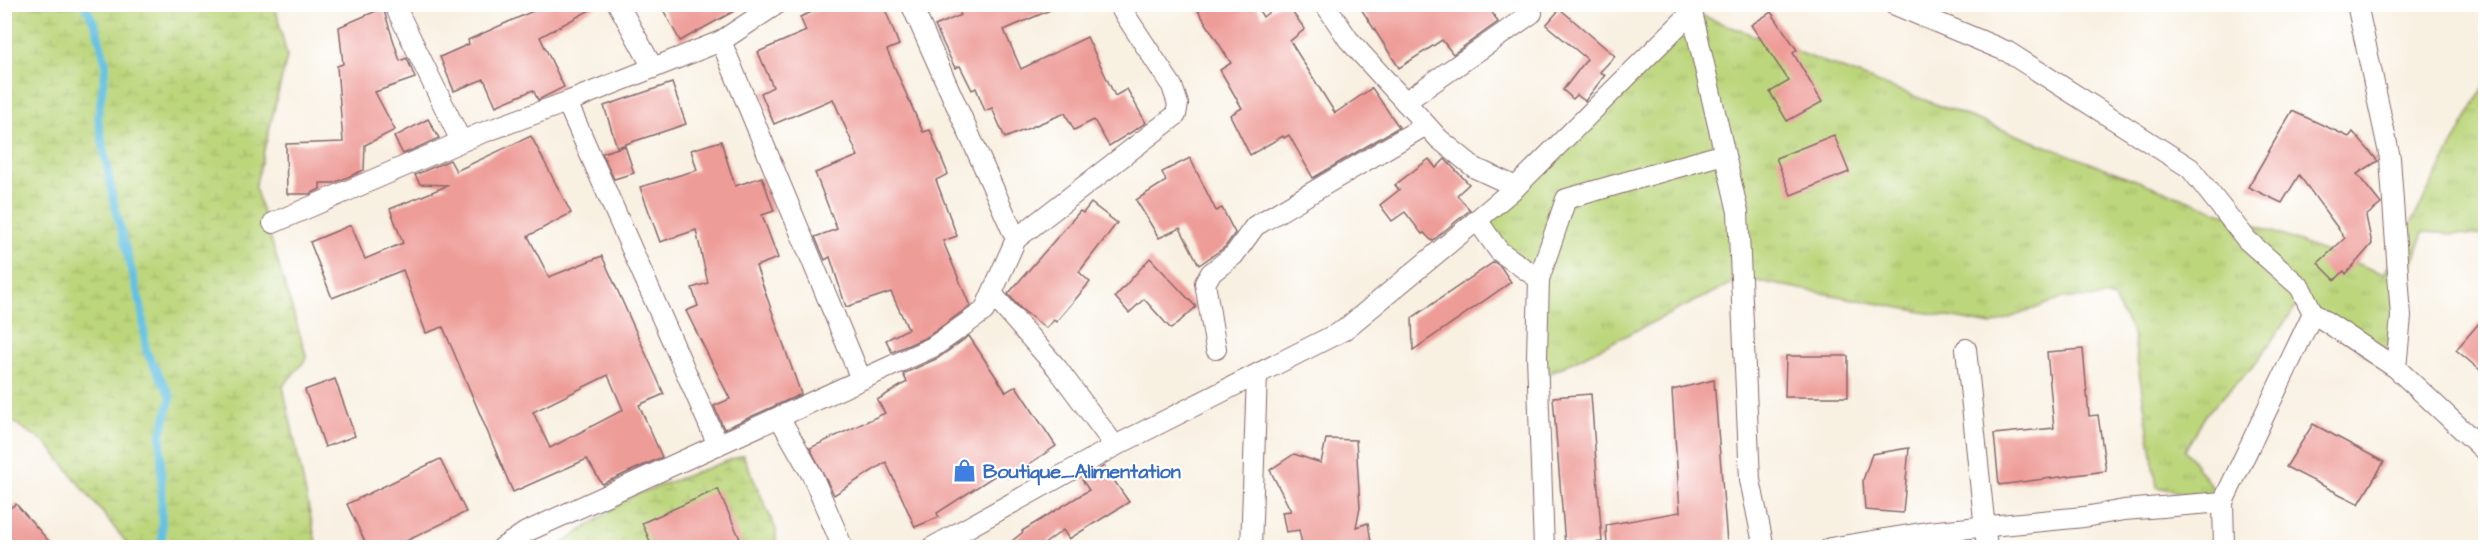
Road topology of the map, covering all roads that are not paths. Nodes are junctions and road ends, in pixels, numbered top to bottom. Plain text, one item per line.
1 (394, 4) edge
2 (618, 4) edge
3 (777, 4) edge
4 (911, 4) edge
5 (1118, 4) edge
6 (1325, 4) edge
7 (1525, 4) edge
8 (1893, 4) edge
9 (2357, 4) edge
10 (1694, 8) edge
11 (721, 41) junction
12 (653, 68) junction
13 (567, 102) junction
14 (1405, 102) junction
15 (1426, 125) junction
16 (461, 141) junction
17 (1725, 154) junction
18 (1516, 187) junction
19 (1477, 220) junction
20 (273, 223) dead end
21 (1017, 239) junction
22 (1539, 279) junction
23 (993, 295) junction
24 (2313, 313) junction
25 (1216, 349) dead end
26 (1966, 349) dead end
27 (2396, 368) junction
28 (1257, 374) junction
29 (861, 379) junction
30 (779, 417) junction
31 (718, 445) junction
32 (1115, 446) junction
33 (2486, 452) edge
34 (2223, 502) junction
35 (1986, 527) junction
36 (502, 548) edge
37 (843, 548) edge
38 (931, 548) edge
39 (1251, 548) edge
40 (1544, 548) edge
41 (1764, 548) edge
42 (1830, 548) edge
43 (1987, 548) edge
44 (2224, 548) edge

1 - 16 street
2 - 12 street
3 - 11 street
4 - 21 street
5 - 21 street
6 - 14 street
7 - 14 street
8 - 24 street
9 - 27 street
10 - 17 street
10 - 18 street
11 - 12 street
11 - 29 street
12 - 13 street
13 - 16 street
13 - 31 street
14 - 15 street
15 - 18 street
15 - 25 street
16 - 20 street
17 - 22 street
17 - 41 street
18 - 19 street
19 - 22 street
19 - 28 street
21 - 23 street
22 - 40 street
23 - 29 street
23 - 32 street
24 - 27 street
24 - 34 street
26 - 35 street
27 - 33 street
28 - 32 street
28 - 39 street
29 - 30 street
30 - 31 street
30 - 37 street
31 - 36 street
32 - 38 street
34 - 35 street
34 - 44 street
35 - 42 street
35 - 43 street

